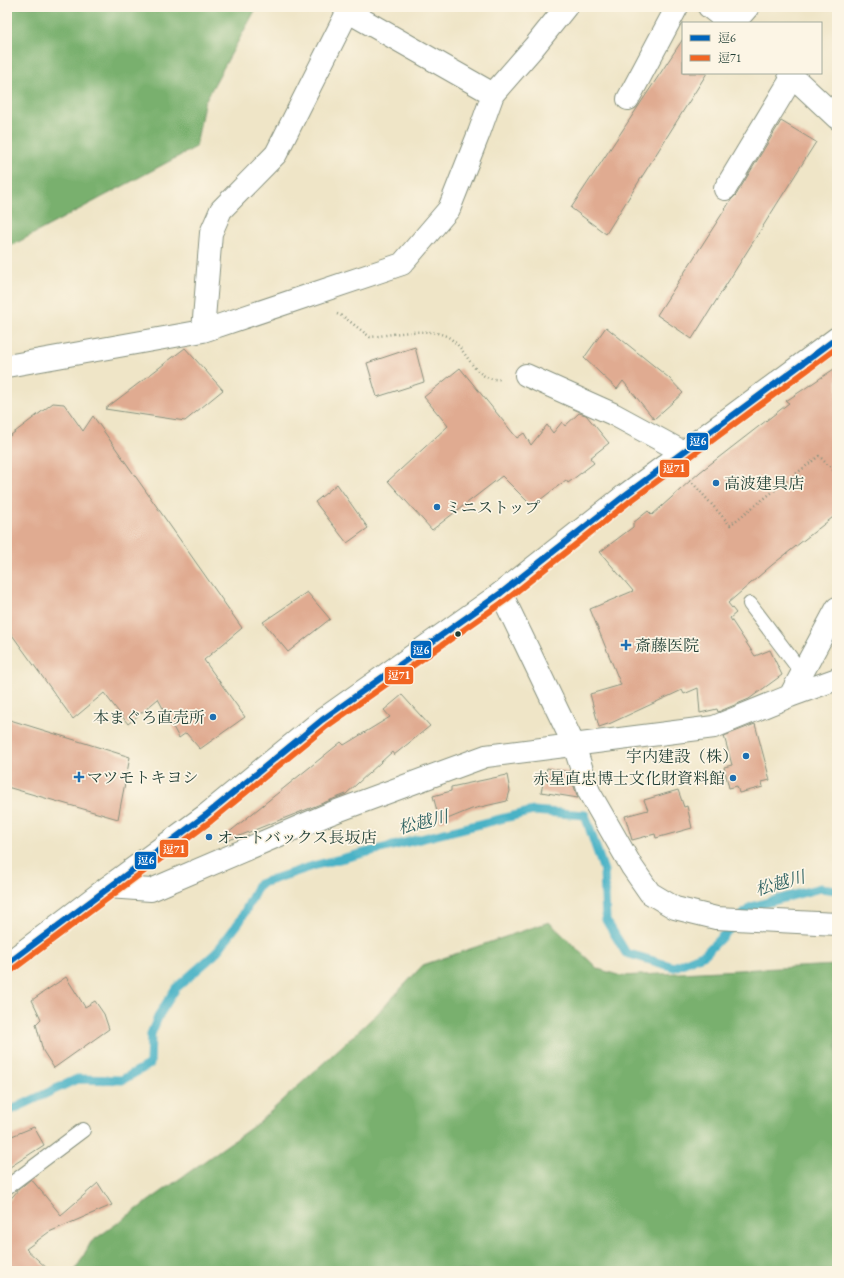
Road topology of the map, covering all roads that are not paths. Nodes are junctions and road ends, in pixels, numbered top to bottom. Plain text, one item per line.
1 (566, 7) edge
2 (677, 7) edge
3 (709, 7) edge
4 (748, 7) edge
5 (348, 9) edge
6 (728, 22) edge
7 (735, 22) edge
8 (791, 75) edge
9 (493, 94) junction
10 (628, 99) dead end
11 (834, 107) edge
12 (725, 189) dead end
13 (203, 331) junction
14 (837, 338) edge
15 (7, 366) edge
16 (526, 375) road end
17 (678, 455) junction
18 (501, 593) junction
19 (750, 604) dead end
20 (837, 608) edge
21 (802, 673) junction
22 (837, 679) edge
23 (790, 696) junction
24 (574, 745) junction
25 (108, 887) junction
26 (837, 924) edge
27 (7, 964) edge
28 (83, 1130) dead end
29 (7, 1187) edge

1 - 9 main road
2 - 10 main road
3 - 6 main road
4 - 7 main road
5 - 9 main road
5 - 13 main road
8 - 11 main road
8 - 12 main road
9 - 13 main road
13 - 15 main road
14 - 17 main road
16 - 17 main road
17 - 18 main road
18 - 24 main road
18 - 25 main road
19 - 21 lane
20 - 21 main road
21 - 23 main road
22 - 23 main road
23 - 24 main road
24 - 25 main road
24 - 26 main road
25 - 27 main road
28 - 29 lane

